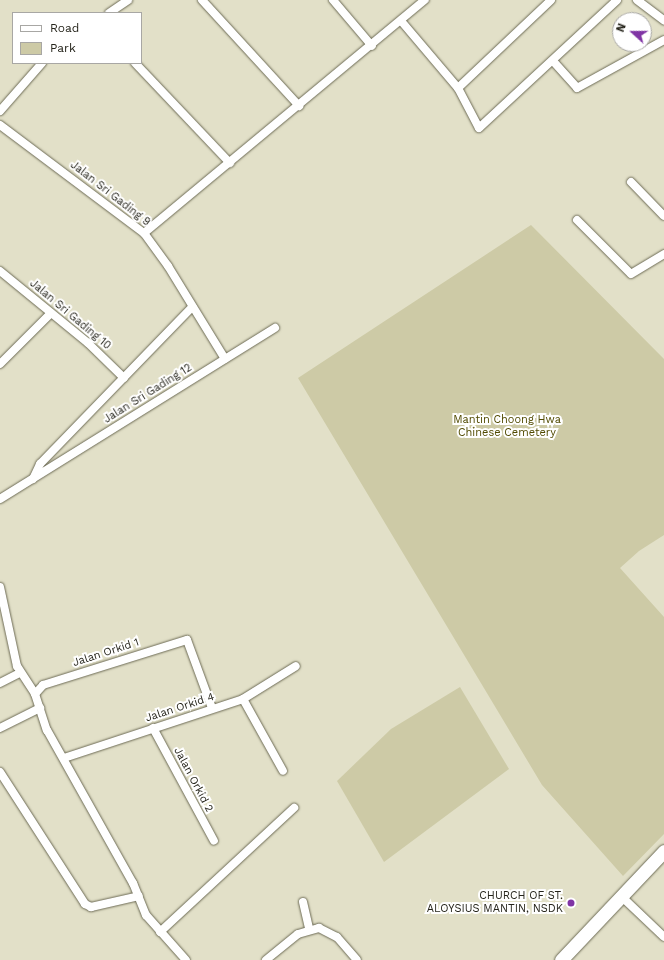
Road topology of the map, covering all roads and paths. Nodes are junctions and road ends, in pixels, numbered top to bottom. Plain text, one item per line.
1 (128, 0) edge
2 (202, 0) edge
3 (333, 0) edge
4 (425, 0) edge
5 (551, 0) edge
6 (617, 0) edge
7 (641, 1) edge
8 (111, 12) edge
9 (664, 20) edge
10 (402, 22) junction
11 (664, 40) edge
12 (372, 46) junction
13 (553, 61) junction
14 (41, 64) edge
15 (136, 64) edge
16 (458, 88) junction
17 (299, 106) junction
18 (0, 112) edge
19 (0, 125) edge
20 (230, 163) junction
21 (631, 182) dead end
22 (664, 216) edge
23 (577, 220) dead end
24 (144, 233) junction
25 (664, 254) edge
26 (0, 271) edge
27 (192, 308) junction
28 (51, 313) junction
29 (275, 328) dead end
30 (225, 359) junction
31 (0, 364) edge
32 (124, 378) junction
33 (33, 479) junction
34 (0, 498) edge
35 (0, 586) edge
36 (8, 625) junction
37 (0, 630) edge
38 (296, 666) dead end
39 (20, 672) junction
40 (0, 683) edge
41 (35, 694) junction
42 (244, 699) junction
43 (40, 708) junction
44 (212, 708) junction
45 (0, 728) edge
46 (153, 728) junction
47 (64, 758) junction
48 (283, 771) dead end
49 (0, 772) edge
50 (294, 808) dead end
51 (214, 842) dead end
52 (664, 851) edge
53 (139, 896) junction
54 (622, 896) junction
55 (303, 902) dead end
56 (309, 928) junction
57 (160, 932) junction
58 (664, 937) edge
59 (186, 960) edge
60 (266, 960) edge
61 (357, 960) edge
62 (561, 960) edge

1 - 8 street
2 - 17 street
3 - 12 street
4 - 10 street
5 - 16 street
6 - 13 street
7 - 9 street
10 - 12 street
10 - 16 street
11 - 13 street
12 - 17 street
13 - 16 street
14 - 18 street
15 - 20 street
17 - 20 street
19 - 24 street, Jalan Sri Gading 9
20 - 24 street
21 - 22 street
23 - 25 street
24 - 27 street, Jalan Sri Gading 9
26 - 28 street, Jalan Sri Gading 10
27 - 30 street, Jalan Sri Gading 9
27 - 32 street, Jalan Sri Gading 12
28 - 31 street
28 - 32 street, Jalan Sri Gading 10
29 - 30 street, Jalan Sri Gading 12
30 - 33 street, Jalan Sri Gading 12
32 - 33 street, Jalan Sri Gading 12
33 - 34 street, Jalan Sri Gading 12
35 - 36 street
36 - 37 street
36 - 39 street
38 - 42 street, Jalan Orkid 4
39 - 40 street
39 - 41 street
41 - 43 street
41 - 44 street, Jalan Orkid 1
42 - 44 street, Jalan Orkid 4
42 - 48 street
43 - 45 street
43 - 47 street
44 - 46 street, Jalan Orkid 4
46 - 47 street, Jalan Orkid 4
46 - 51 street, Jalan Orkid 2
47 - 53 street
49 - 53 street
50 - 57 street
52 - 54 main road
53 - 57 street
54 - 58 street
54 - 62 main road
55 - 56 street
56 - 60 street
56 - 61 street
57 - 59 street

